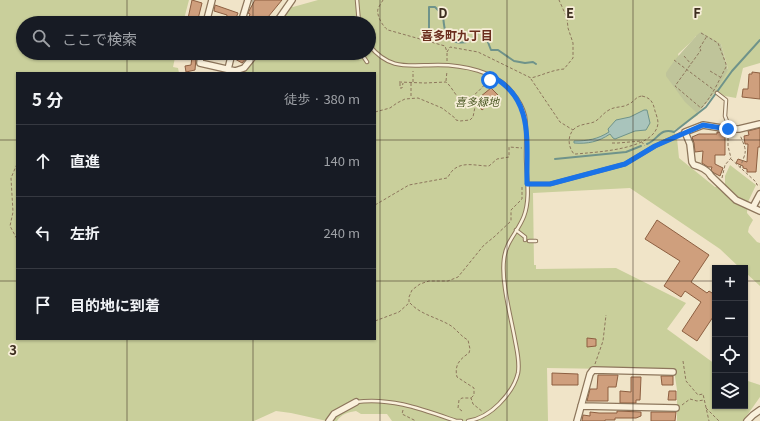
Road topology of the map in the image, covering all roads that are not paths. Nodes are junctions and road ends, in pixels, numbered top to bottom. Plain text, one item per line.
1 (212, 0) edge
2 (248, 0) edge
3 (292, 0) edge
4 (357, 0) edge
5 (208, 16) edge
6 (243, 16) edge
7 (281, 16) edge
8 (358, 16) edge
9 (376, 53) edge
10 (200, 60) edge
11 (230, 60) edge
12 (250, 60) edge
13 (228, 69) junction
14 (717, 93) dead end
15 (760, 124) edge
16 (729, 129) junction
17 (686, 132) junction
18 (527, 184) junction
19 (760, 194) edge
20 (753, 208) junction
21 (760, 211) edge
22 (516, 230) junction
23 (536, 241) dead end
24 (673, 372) dead end
25 (356, 402) joint
26 (581, 406) junction
27 (676, 408) road end
28 (760, 410) edge
29 (329, 421) edge
30 (461, 421) edge
31 (468, 421) edge
32 (577, 421) edge
33 (747, 421) edge

1 - 5 street
2 - 6 street
3 - 7 street
4 - 8 lane
9 - 18 lane
10 - 13 street
11 - 13 street
12 - 13 street
14 - 16 lane
15 - 16 street
16 - 17 street
17 - 18 lane
17 - 20 street
18 - 22 lane
19 - 20 street
20 - 21 street
22 - 23 lane
22 - 31 lane
24 - 26 street
25 - 29 street
25 - 30 lane
26 - 27 street
26 - 32 street
28 - 33 street

